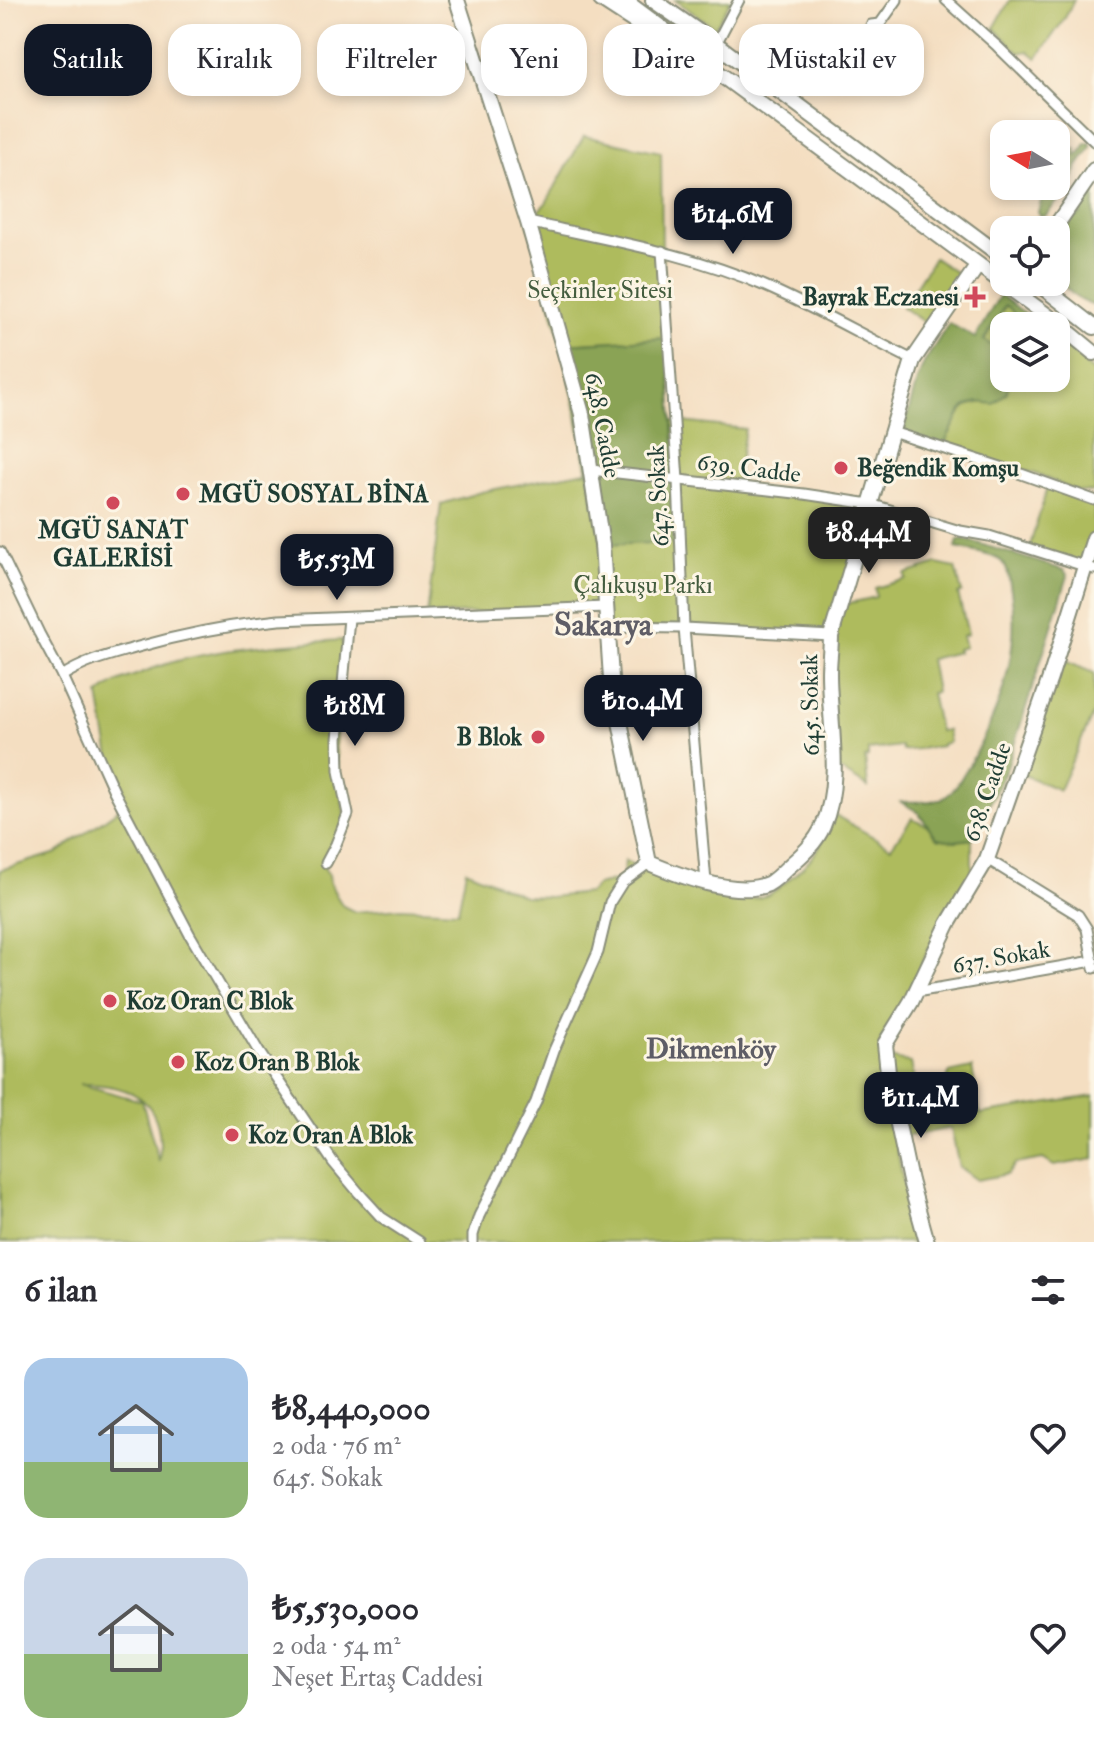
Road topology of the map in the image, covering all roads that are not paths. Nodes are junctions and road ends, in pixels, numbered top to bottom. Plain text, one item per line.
1 (601, 0) edge
2 (624, 0) edge
3 (653, 0) edge
4 (739, 0) edge
5 (897, 0) edge
6 (946, 0) edge
7 (458, 2) edge
8 (638, 24) edge
9 (655, 24) edge
10 (687, 24) edge
11 (880, 24) edge
12 (723, 31) edge
13 (723, 49) edge
14 (723, 76) edge
15 (1094, 141) edge
16 (1094, 170) edge
17 (1063, 216) edge
18 (528, 222) junction
19 (990, 248) edge
20 (662, 251) junction
21 (978, 265) junction
22 (1054, 296) edge
23 (1094, 327) edge
24 (1094, 353) edge
25 (913, 360) junction
26 (892, 432) junction
27 (591, 470) junction
28 (678, 480) junction
29 (1094, 500) edge
30 (870, 504) junction
31 (1094, 538) edge
32 (0, 552) edge
33 (1090, 568) edge
34 (606, 607) junction
35 (349, 618) junction
36 (607, 627) junction
37 (684, 628) junction
38 (831, 636) junction
39 (62, 676) junction
40 (987, 859) junction
41 (326, 863) dead end
42 (649, 863) junction
43 (706, 882) junction
44 (1093, 964) edge
45 (916, 992) junction
46 (471, 1240) edge
47 (420, 1242) edge
48 (927, 1242) edge

1 - 8 street
2 - 9 street
3 - 10 street
4 - 12 street
5 - 11 street
6 - 15 street
7 - 18 street, 648. Cadde
13 - 19 street
14 - 21 street
16 - 17 street
18 - 20 street
18 - 27 street, 648. Cadde
20 - 25 street
20 - 28 street, 647. Sokak
21 - 24 street
21 - 25 street, 645. Sokak
22 - 23 street
25 - 26 street, 645. Sokak
26 - 29 street
26 - 30 street, 645. Sokak
27 - 28 street, 639. Cadde
27 - 34 street, 648. Cadde
28 - 30 street, 639. Cadde
28 - 37 street, 647. Sokak
30 - 33 street, 639. Cadde
30 - 38 street, 645. Sokak
31 - 33 street, 638. Cadde
32 - 39 street
33 - 40 street, 638. Cadde
34 - 35 street
34 - 36 street, 648. Cadde
35 - 39 street
35 - 41 street
36 - 37 street
36 - 42 street, 648. Cadde
37 - 38 street
37 - 43 street, 647. Sokak
38 - 43 street, 645. Sokak
39 - 47 street
40 - 44 street
40 - 45 street, 638. Cadde
42 - 43 street, 645. Sokak
42 - 46 street
44 - 45 street, 637. Sokak
45 - 48 street, 638. Cadde

